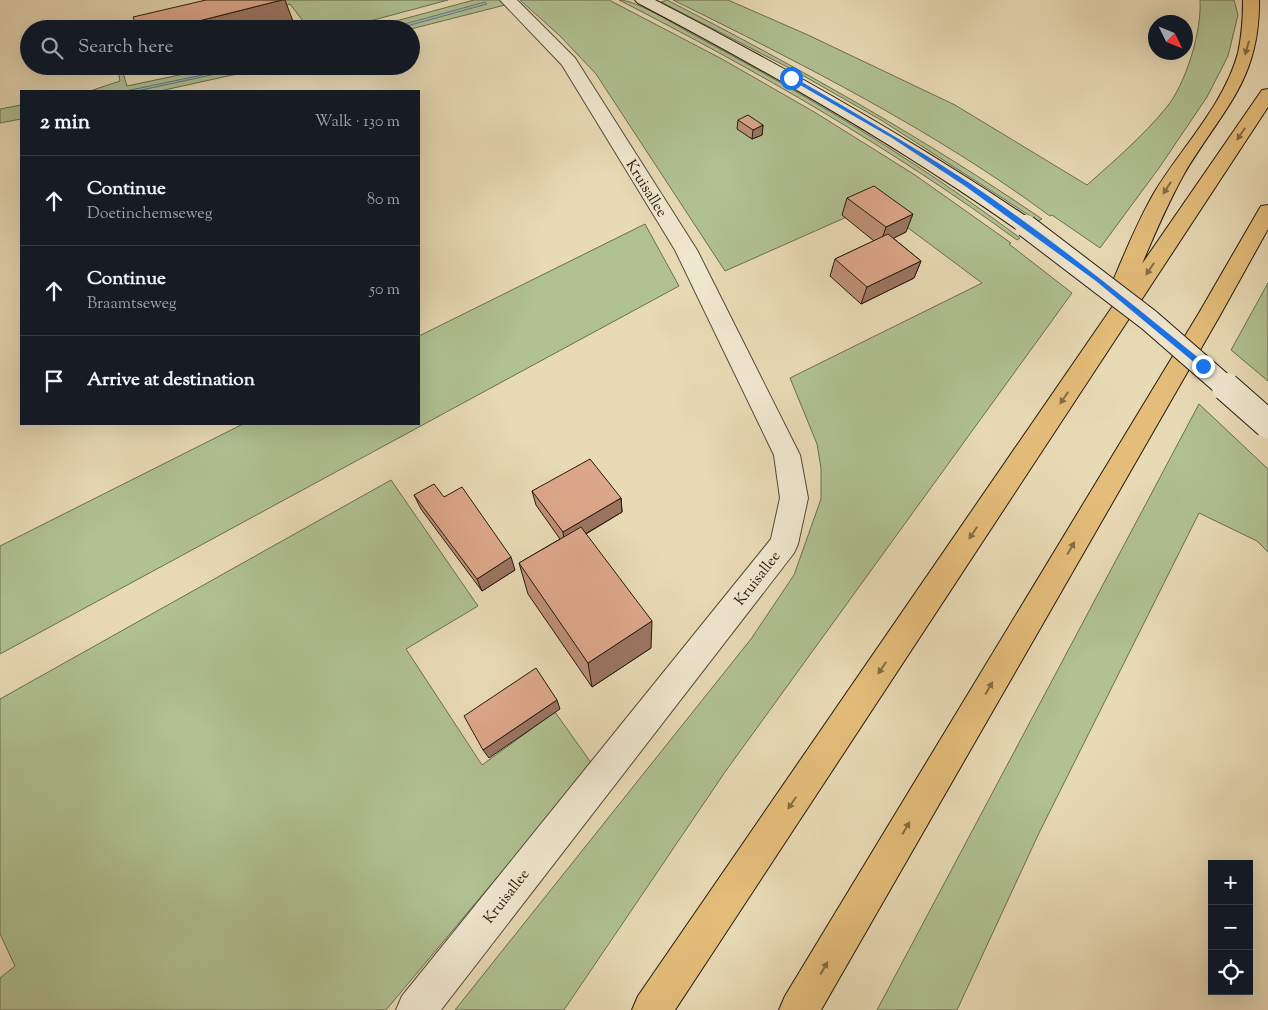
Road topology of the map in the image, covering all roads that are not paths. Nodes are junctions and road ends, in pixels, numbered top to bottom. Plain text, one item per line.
1 (508, 0) edge
2 (643, 0) edge
3 (1251, 0) edge
4 (1268, 94) edge
5 (1268, 211) edge
6 (1091, 358) junction
7 (1268, 424) edge
8 (416, 1010) edge
9 (652, 1010) edge
10 (799, 1010) edge

1 - 8 street, Kruisallee
2 - 7 street, bridge
3 -> 6 highway
4 -> 6 highway
10 -> 5 highway
6 -> 9 highway

